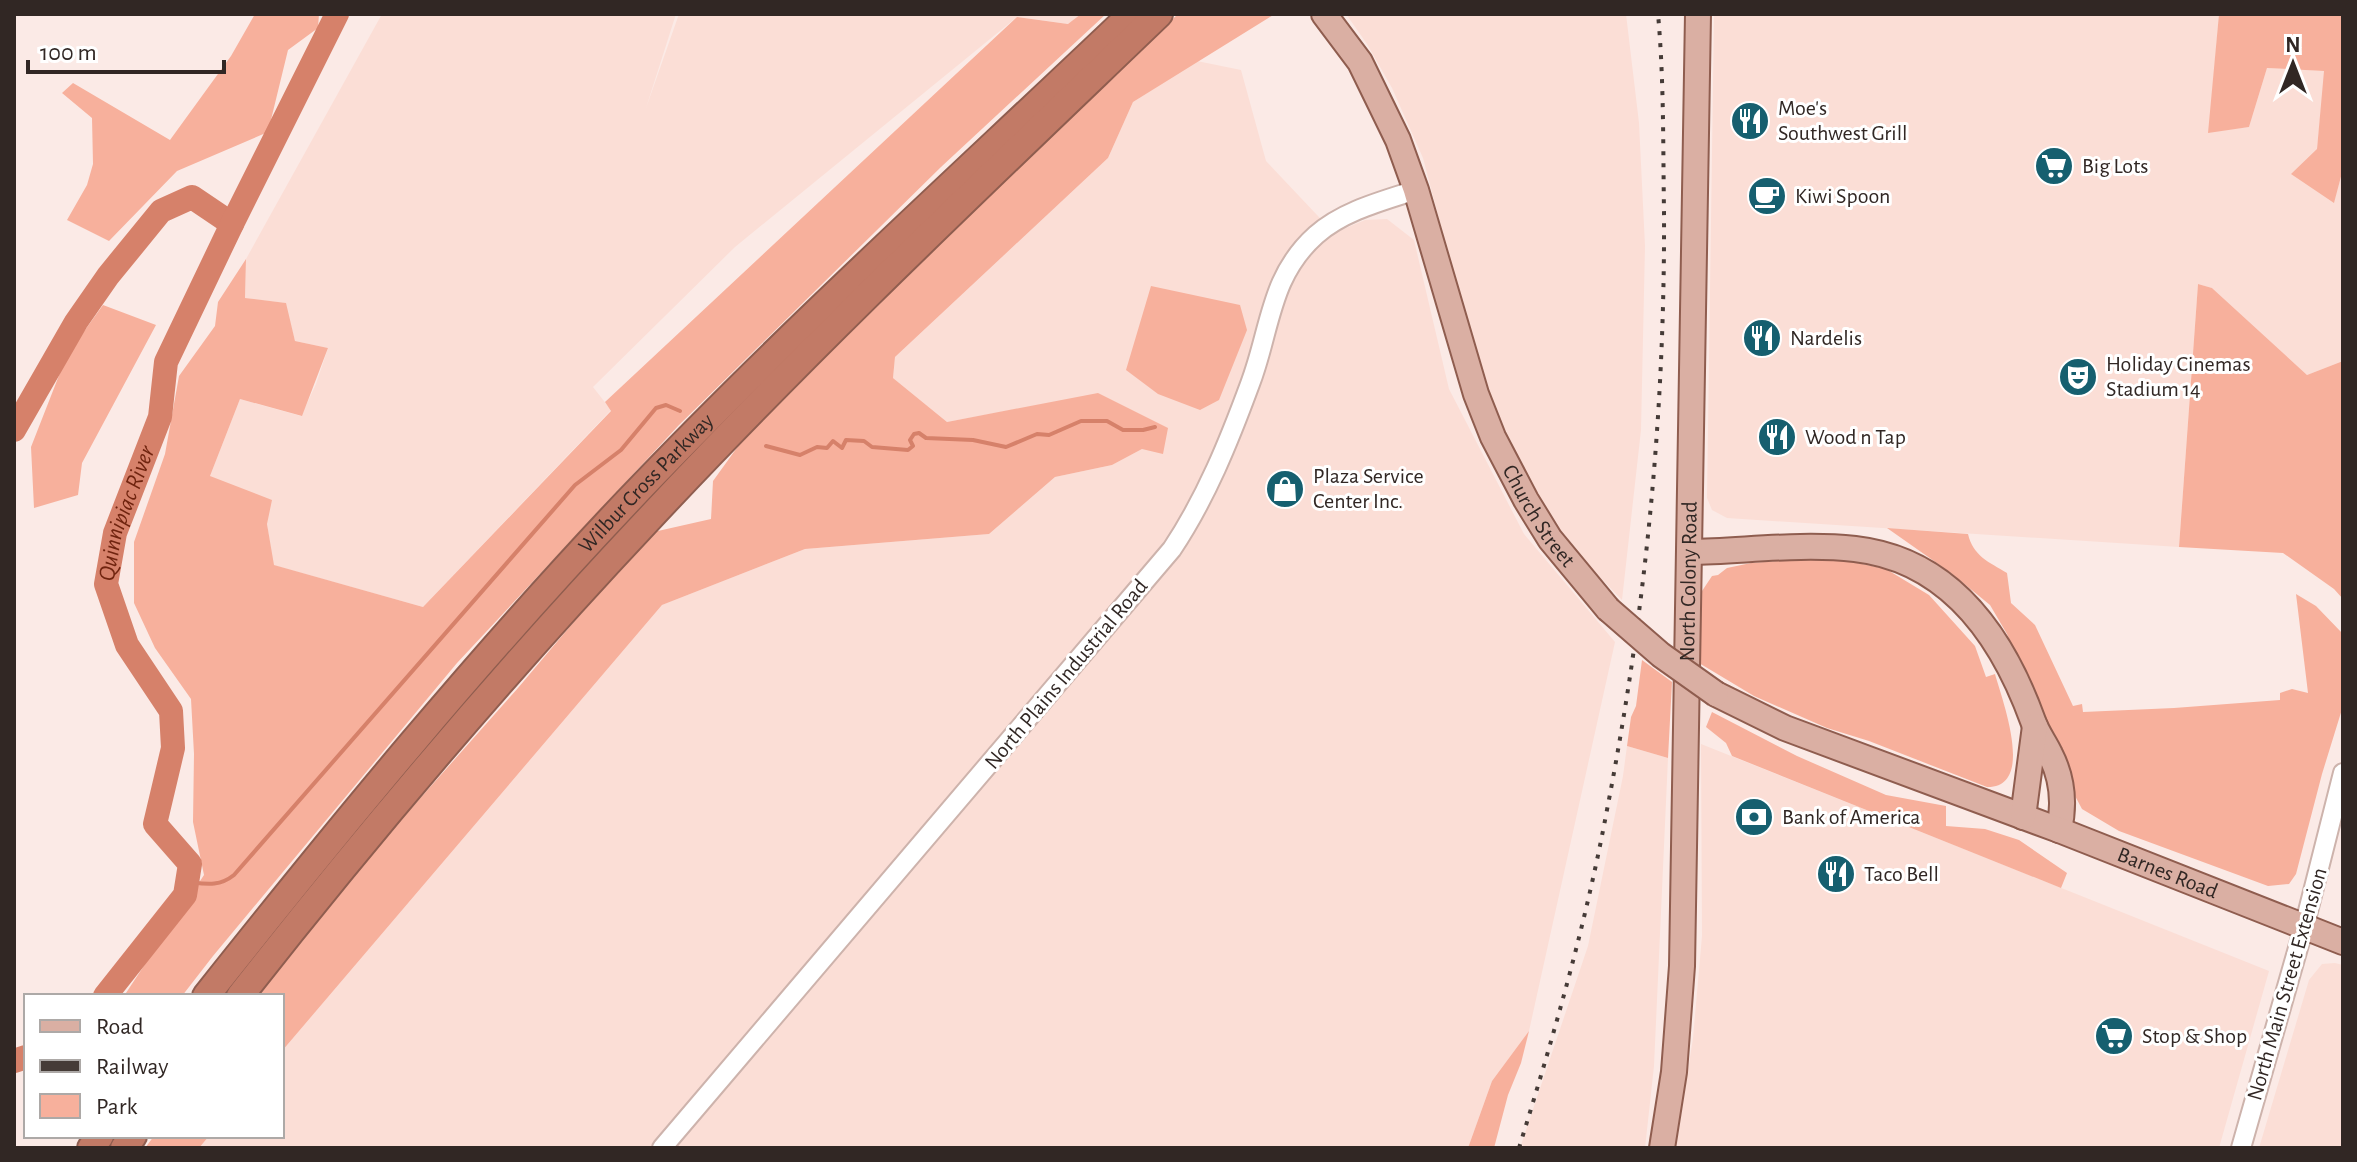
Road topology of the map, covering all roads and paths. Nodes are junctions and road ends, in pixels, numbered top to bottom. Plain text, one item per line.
1 (1132, 14) edge
2 (1159, 14) edge
3 (1324, 14) edge
4 (1698, 14) edge
5 (1416, 190) junction
6 (1690, 552) junction
7 (2035, 726) junction
8 (2343, 773) edge
9 (1991, 806) joint
10 (2023, 817) junction
11 (2059, 830) junction
12 (2304, 927) junction
13 (2343, 942) edge
14 (208, 994) edge
15 (242, 994) edge
16 (662, 1148) edge
17 (1662, 1148) edge
18 (2241, 1148) edge

1 - 14 highway, Wilbur Cross Parkway
2 - 15 highway, Wilbur Cross Parkway
3 - 5 main road, Church Street
4 - 6 main road, North Colony Road
5 - 9 main road, Church Street, bridge
5 - 16 street, North Plains Industrial Road
6 - 7 main road
6 - 17 main road, North Colony Road
7 - 10 main road
7 - 11 main road
8 - 12 street, North Main Street Extension
9 - 10 main road, Barnes Road
10 - 11 main road, Barnes Road
11 - 12 main road, Barnes Road
12 - 13 main road, Barnes Road
12 - 18 street, North Main Street Extension

